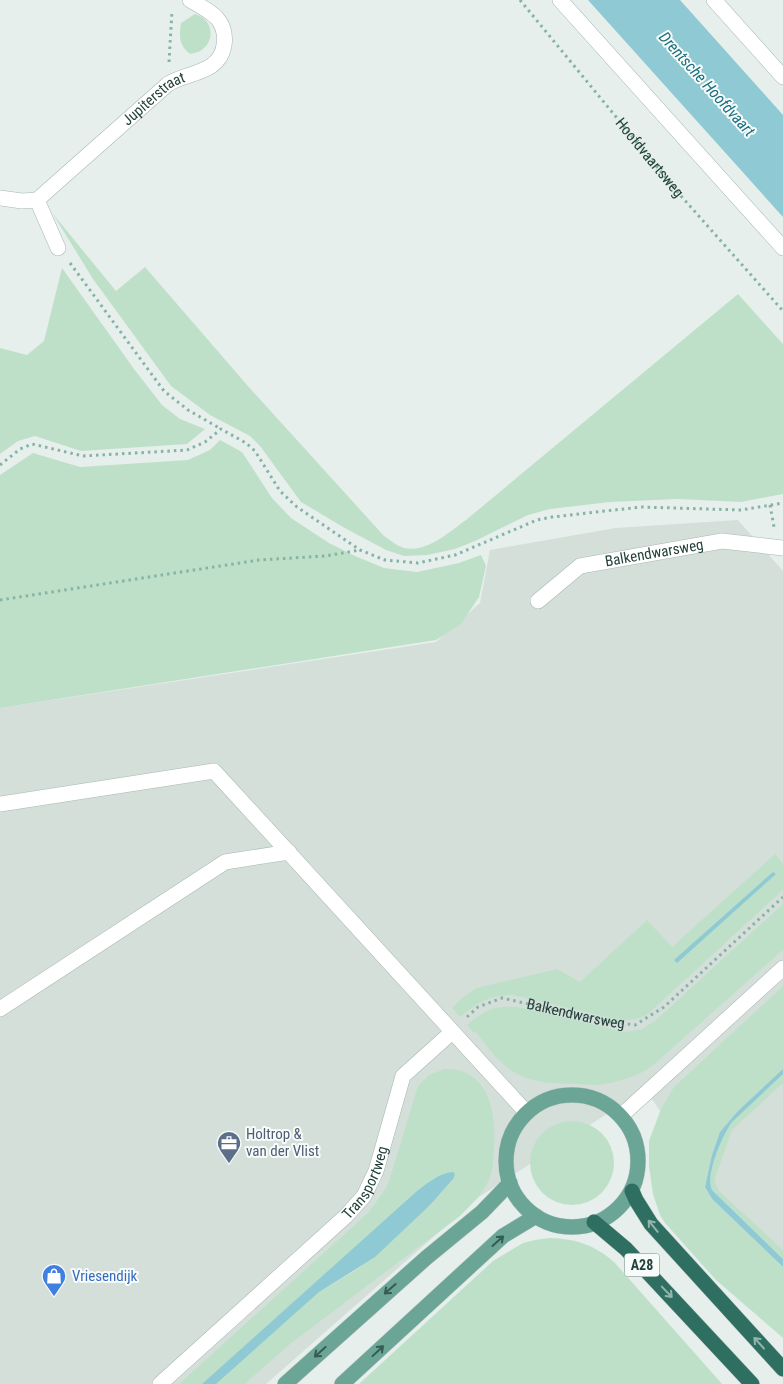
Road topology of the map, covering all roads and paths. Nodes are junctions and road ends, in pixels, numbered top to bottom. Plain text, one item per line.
1 (190, 0) edge
2 (520, 0) edge
3 (560, 0) edge
4 (714, 0) edge
5 (172, 7) dead end
6 (783, 77) edge
7 (168, 84) junction
8 (0, 198) edge
9 (37, 200) junction
10 (58, 248) joint
11 (783, 248) edge
12 (783, 311) edge
13 (221, 429) junction
14 (0, 465) edge
15 (783, 503) edge
16 (783, 548) edge
17 (360, 550) junction
18 (0, 600) edge
19 (538, 601) dead end
20 (0, 804) edge
21 (289, 852) junction
22 (783, 897) edge
23 (783, 968) edge
24 (0, 1009) edge
25 (452, 1032) junction
26 (526, 1112) junction
27 (622, 1115) junction
28 (510, 1183) junction
29 (632, 1191) junction
30 (536, 1216) junction
31 (594, 1222) junction
32 (783, 1369) edge
33 (160, 1384) edge
34 (285, 1384) edge
35 (342, 1384) edge
36 (752, 1384) edge

1 - 7 street, Jupiterstraat
2 - 12 path, Hoofdvaartsweg
3 - 11 street
4 - 6 street
5 - 7 path
7 - 9 street, Jupiterstraat
8 - 9 street
9 - 10 street
10 - 13 path
13 - 14 path
13 - 17 path
15 - 17 path
16 - 19 street, Balkendwarsweg
17 - 18 path
20 - 21 street
21 - 24 street
21 - 25 street
22 - 25 path, Balkendwarsweg
23 - 27 street
25 - 26 street
25 - 33 street, Transportweg
26 - 27 main road
26 - 28 main road
27 - 29 main road
28 - 30 main road
28 -> 34 main road
29 - 31 main road
32 -> 29 highway, A28
30 - 31 main road
35 -> 30 main road
31 -> 36 highway, A28

